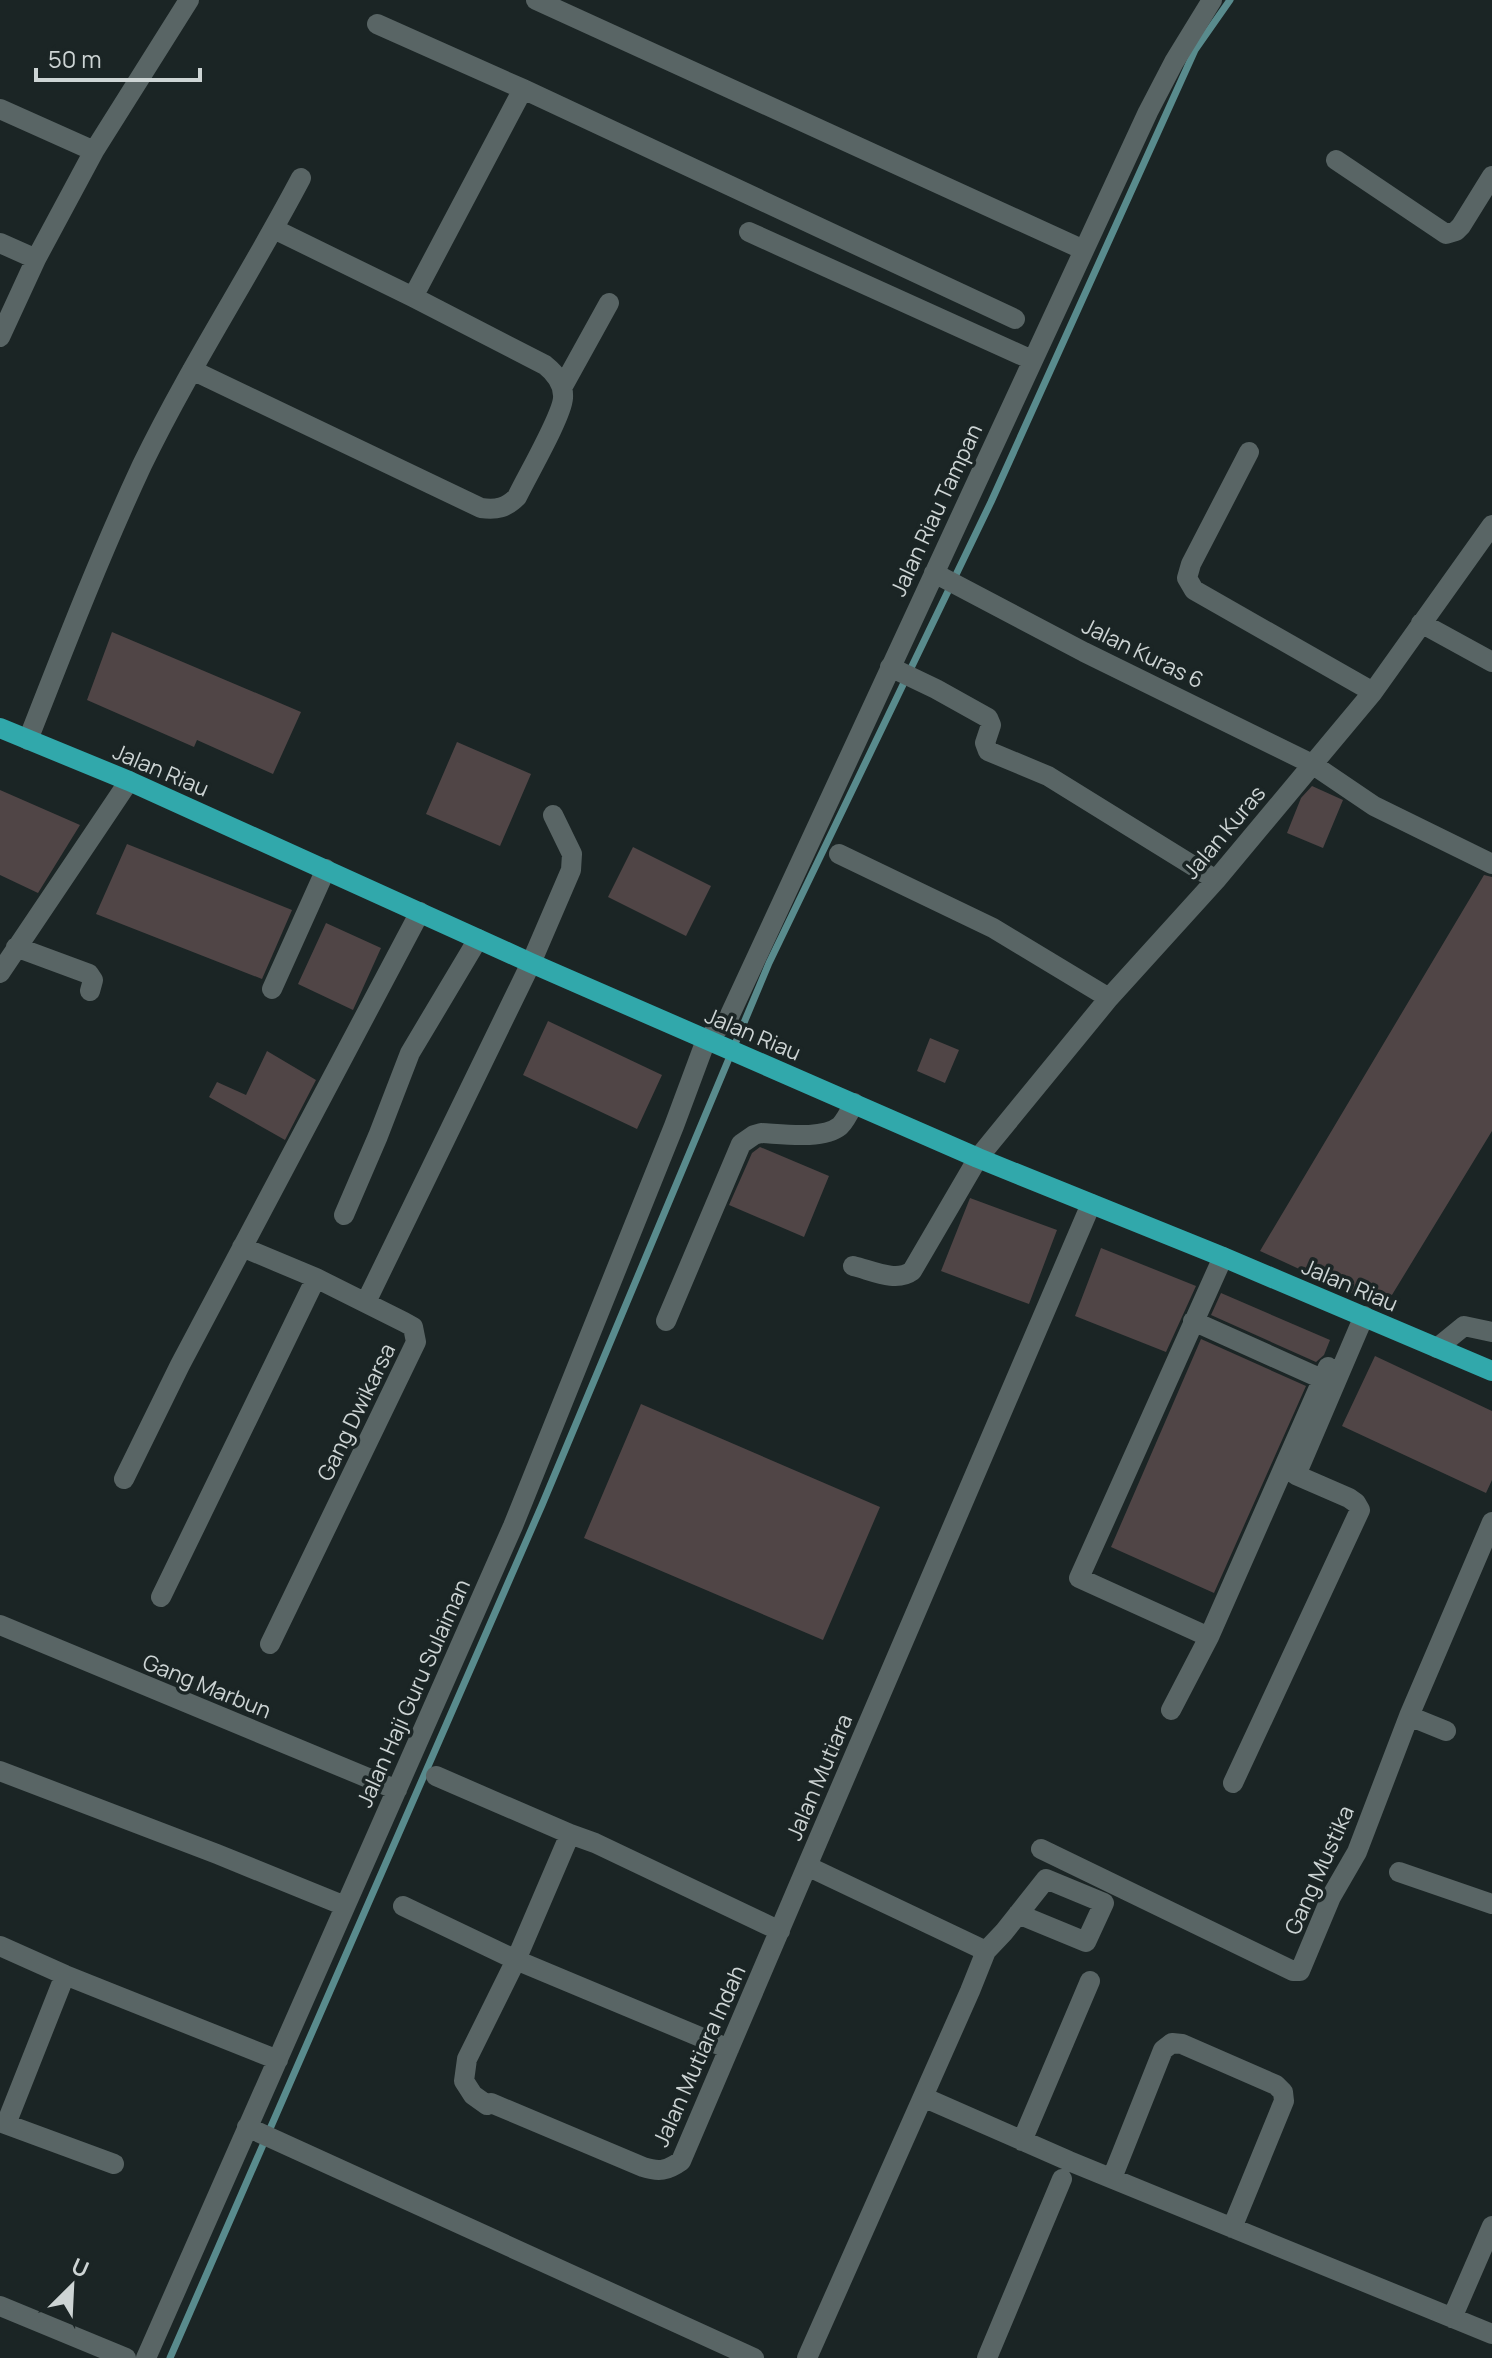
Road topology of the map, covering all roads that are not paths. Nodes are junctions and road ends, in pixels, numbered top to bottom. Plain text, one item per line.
1 (189, 0) edge
2 (536, 0) edge
3 (1212, 0) edge
4 (377, 24) dead end
5 (523, 89) junction
6 (0, 109) edge
7 (94, 151) junction
8 (1336, 160) dead end
9 (1492, 176) edge
10 (301, 178) dead end
11 (274, 229) junction
12 (749, 232) dead end
13 (0, 243) edge
14 (1084, 250) junction
15 (36, 259) junction
16 (413, 297) junction
17 (609, 303) dead end
18 (1015, 319) dead end
19 (0, 337) edge
20 (1032, 360) junction
21 (192, 370) junction
22 (562, 388) junction
23 (1249, 452) dead end
24 (1492, 525) edge
25 (934, 573) junction
26 (1421, 623) junction
27 (1492, 662) edge
28 (890, 667) junction
29 (1373, 692) junction
30 (0, 728) edge
31 (28, 740) junction
32 (1312, 764) junction
33 (129, 781) junction
34 (553, 815) dead end
35 (839, 854) dead end
36 (1492, 864) edge
37 (326, 869) junction
38 (1216, 880) junction
39 (420, 912) junction
40 (478, 939) junction
41 (16, 947) junction
42 (531, 963) junction
43 (0, 973) edge
44 (272, 989) dead end
45 (90, 991) dead end
46 (1109, 998) junction
47 (710, 1041) junction
48 (854, 1103) junction
49 (978, 1158) junction
50 (1091, 1204) junction
51 (344, 1215) dead end
52 (242, 1247) junction
53 (1223, 1257) junction
54 (853, 1266) dead end
55 (316, 1278) junction
56 (366, 1302) junction
57 (1358, 1314) junction
58 (666, 1321) dead end
59 (1193, 1321) junction
60 (1492, 1332) edge
61 (1437, 1348) junction
62 (1492, 1371) edge
63 (1322, 1379) junction
64 (124, 1479) dead end
65 (1492, 1522) edge
66 (161, 1597) dead end
67 (0, 1625) edge
68 (1209, 1637) junction
69 (270, 1644) dead end
70 (1171, 1710) dead end
71 (1409, 1716) junction
72 (1446, 1731) dead end
73 (0, 1771) edge
74 (436, 1776) dead end
75 (1233, 1783) dead end
76 (397, 1790) junction
77 (570, 1834) junction
78 (1041, 1849) dead end
79 (807, 1866) junction
80 (1399, 1872) dead end
81 (1492, 1904) edge
82 (345, 1906) junction
83 (403, 1906) dead end
84 (1018, 1914) dead end
85 (780, 1931) junction
86 (0, 1946) edge
87 (986, 1951) junction
88 (516, 1960) junction
89 (65, 1975) junction
90 (1090, 1981) dead end
91 (729, 2049) junction
92 (278, 2060) junction
93 (923, 2097) junction
94 (3, 2123) edge
95 (247, 2127) junction
96 (1022, 2141) junction
97 (114, 2164) dead end
98 (1112, 2178) junction
99 (1062, 2179) dead end
100 (1492, 2226) edge
101 (1232, 2228) junction
102 (0, 2306) edge
103 (1452, 2318) junction
104 (1492, 2334) edge
105 (813, 2356) edge
106 (126, 2358) edge
107 (146, 2358) edge
108 (754, 2358) edge
109 (987, 2358) edge

1 - 7 street
2 - 14 street
3 - 14 street, Jalan Riau Tampan
4 - 5 street
5 - 16 street
5 - 18 street
6 - 7 street
7 - 15 street
8 - 9 street
10 - 11 street
11 - 16 street
11 - 21 street
12 - 20 street
13 - 15 street
14 - 20 street, Jalan Riau Tampan
15 - 19 street
16 - 22 street
17 - 22 street
20 - 25 street, Jalan Riau Tampan
21 - 22 street
21 - 31 street
23 - 29 street
24 - 26 street, Jalan Kuras
25 - 28 street, Jalan Riau Tampan
25 - 32 street, Jalan Kuras 6
26 - 27 street
26 - 29 street, Jalan Kuras
28 - 38 street
28 - 47 street, Jalan Riau Tampan
29 - 32 street, Jalan Kuras
30 - 31 main road, Jalan Riau
31 - 33 main road, Jalan Riau
32 - 36 street, Jalan Kuras 6
32 - 38 street, Jalan Kuras
33 - 37 main road, Jalan Riau
33 - 41 street
34 - 42 street
35 - 46 street
37 - 39 main road, Jalan Riau
37 - 44 street
38 - 46 street, Jalan Kuras
39 - 40 main road, Jalan Riau
39 - 52 street
40 - 42 main road, Jalan Riau
40 - 51 street
41 - 43 street
41 - 45 street
42 - 47 main road, Jalan Riau
42 - 56 street
46 - 49 street, Jalan Kuras
47 - 48 main road, Jalan Riau
47 - 76 street, Jalan Haji Guru Sulaiman
48 - 49 main road, Jalan Riau
48 - 58 street
49 - 50 main road, Jalan Riau
49 - 54 street, Jalan Kuras
50 - 53 main road, Jalan Riau
50 - 79 street, Jalan Mutiara
52 - 55 street, Gang Dwikarsa
52 - 64 street
53 - 57 main road, Jalan Riau
53 - 59 street
55 - 56 street, Gang Dwikarsa
55 - 66 street
56 - 69 street, Gang Dwikarsa
57 - 61 main road, Jalan Riau
57 - 63 street
57 - 75 street
59 - 63 street
59 - 68 street
60 - 61 street
61 - 62 main road, Jalan Riau
63 - 68 street
65 - 71 street, Gang Mustika
67 - 76 street, Gang Marbun
68 - 70 street
71 - 72 street
71 - 78 street, Gang Mustika
73 - 82 street
74 - 77 street
76 - 82 street, Jalan Haji Guru Sulaiman
77 - 85 street
77 - 88 street
79 - 85 street, Jalan Mutiara Indah
79 - 87 street, Jalan Mutiara
80 - 81 street
82 - 92 street, Jalan Haji Guru Sulaiman
83 - 88 street
84 - 87 street
85 - 91 street, Jalan Mutiara Indah
86 - 89 street
87 - 93 street
88 - 91 street
88 - 91 street, Jalan Mutiara Indah
89 - 92 street
89 - 94 street
90 - 96 street
92 - 95 street, Jalan Haji Guru Sulaiman
93 - 96 street
93 - 105 street
94 - 97 street
95 - 107 street, Jalan Haji Guru Sulaiman
95 - 108 street
96 - 98 street
98 - 101 street
98 - 101 street
99 - 109 street
100 - 103 street
101 - 103 street
102 - 106 street
103 - 104 street

